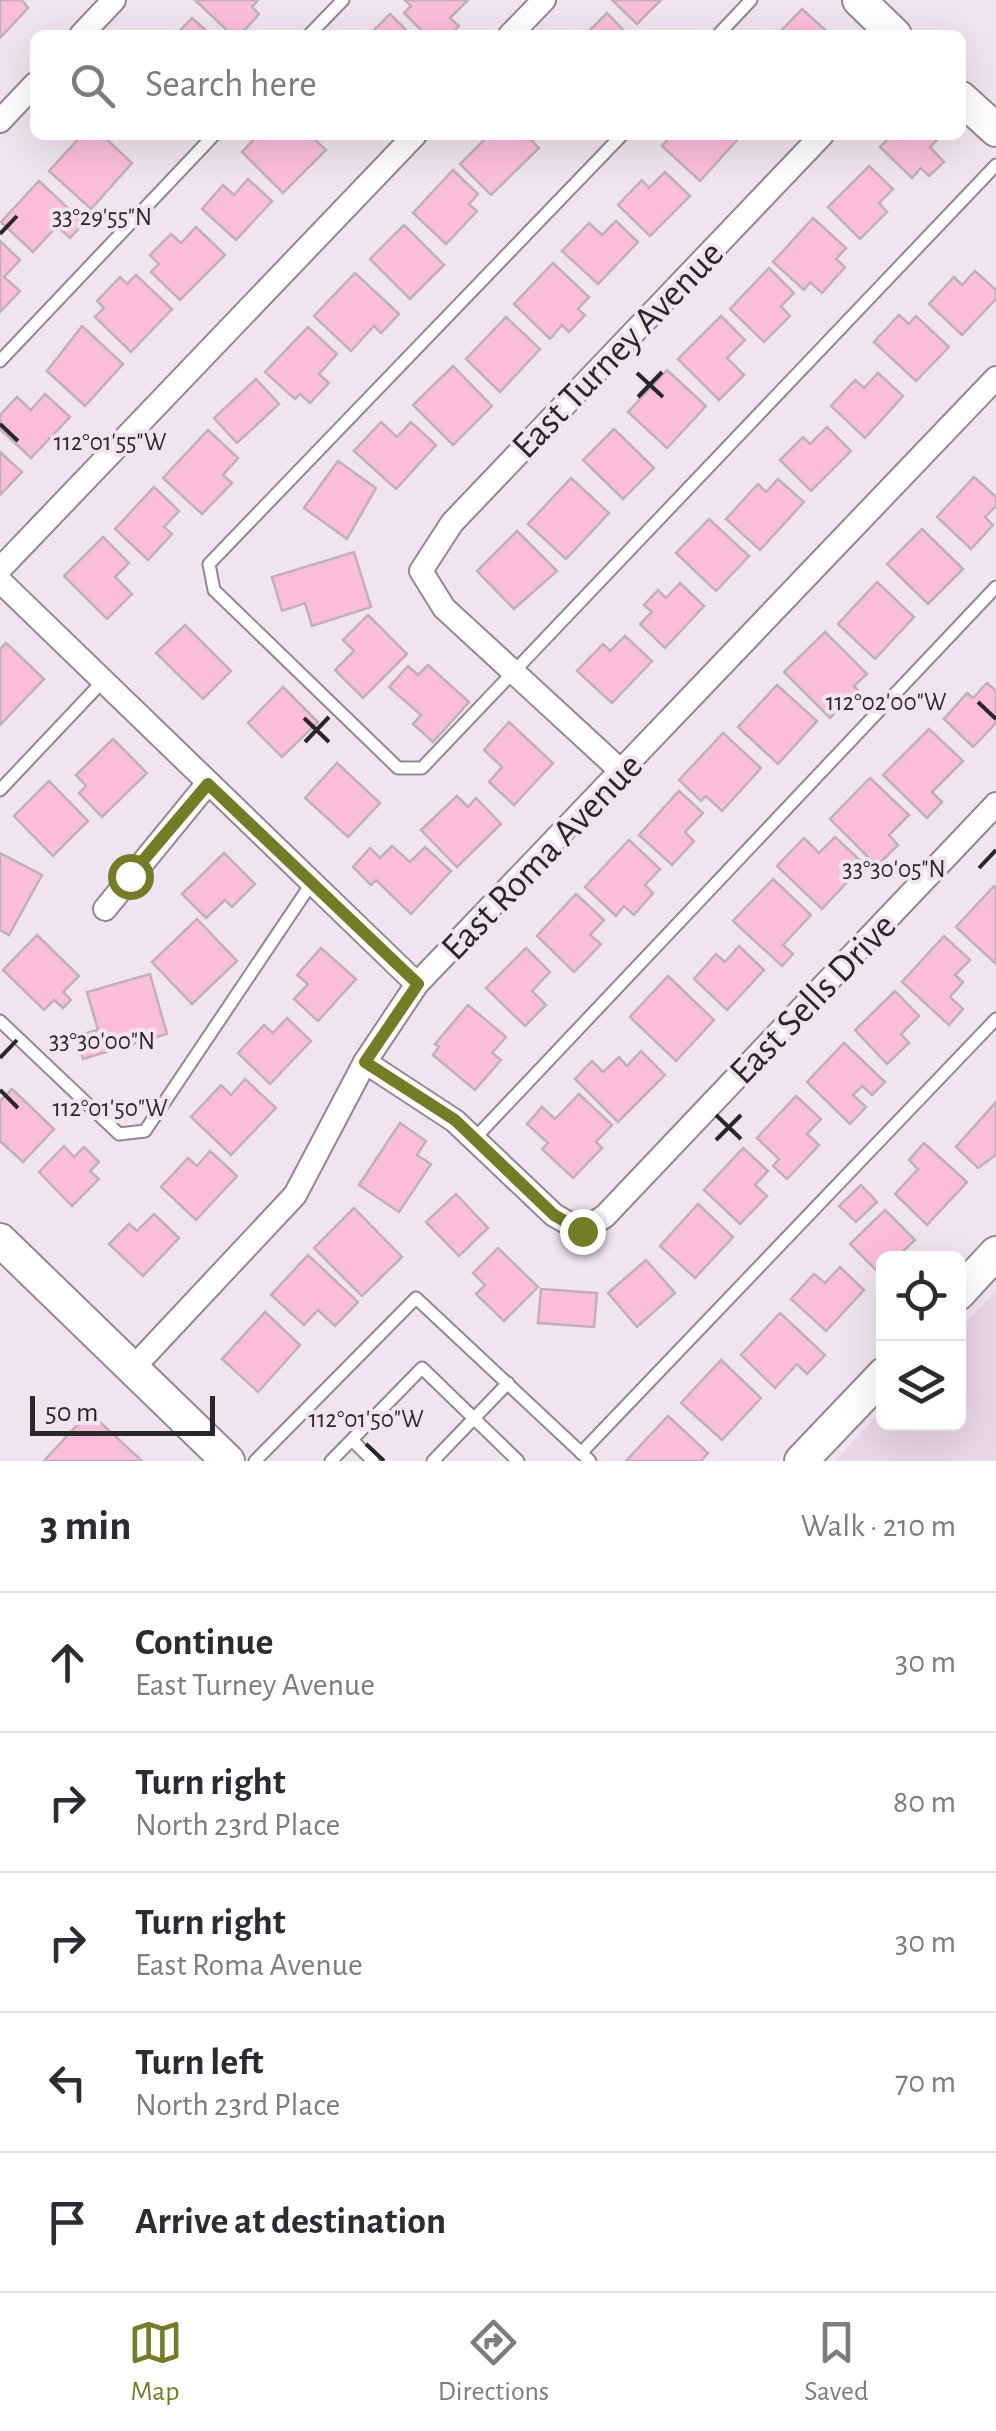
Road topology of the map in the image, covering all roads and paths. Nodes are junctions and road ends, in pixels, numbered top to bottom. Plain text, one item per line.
1 (114, 0) edge
2 (343, 0) edge
3 (544, 0) edge
4 (752, 0) edge
5 (859, 0) edge
6 (87, 30) edge
7 (315, 30) edge
8 (515, 30) edge
9 (723, 30) edge
10 (890, 30) edge
11 (30, 89) edge
12 (966, 103) edge
13 (0, 122) edge
14 (996, 130) edge
15 (209, 140) edge
16 (409, 140) edge
17 (617, 140) edge
18 (817, 140) edge
19 (996, 165) edge
20 (0, 360) edge
21 (996, 378) edge
22 (0, 569) edge
23 (0, 581) edge
24 (996, 587) edge
25 (516, 674) junction
26 (103, 681) junction
27 (621, 771) junction
28 (208, 784) junction
29 (0, 790) edge
30 (996, 804) edge
31 (312, 884) junction
32 (105, 909) dead end
33 (418, 984) junction
34 (996, 1018) edge
35 (0, 1020) edge
36 (365, 1062) junction
37 (476, 1138) junction
38 (0, 1240) edge
39 (996, 1253) edge
40 (966, 1285) edge
41 (132, 1368) junction
42 (876, 1382) edge
43 (508, 1383) junction
44 (474, 1418) junction
45 (352, 1440) junction
46 (585, 1457) edge
47 (228, 1461) edge
48 (255, 1461) edge
49 (331, 1461) edge
50 (373, 1461) edge
51 (433, 1461) edge
52 (518, 1461) edge
53 (800, 1461) edge

1 - 6 street
2 - 7 lane
3 - 8 street
4 - 9 lane
5 - 10 main road
11 - 13 street
12 - 14 main road
15 - 20 lane
16 - 22 street
17 - 25 lane
18 - 25 street, East Turney Avenue
19 - 25 lane
21 - 27 street, East Roma Avenue
23 - 26 street
24 - 37 lane
25 - 27 street
26 - 28 street
26 - 29 lane
27 - 33 street, East Roma Avenue
28 - 31 street
28 - 32 street
30 - 37 street, East Sells Drive
31 - 33 street
31 - 35 lane
33 - 36 street, East Roma Avenue
34 - 46 lane
36 - 37 street
36 - 41 street, East Roma Avenue
38 - 41 main road
39 - 40 main road
41 - 47 main road
42 - 53 main road
43 - 44 lane
43 - 46 lane
43 - 48 lane
44 - 45 lane
44 - 51 lane
44 - 52 lane
45 - 49 lane
45 - 50 lane

